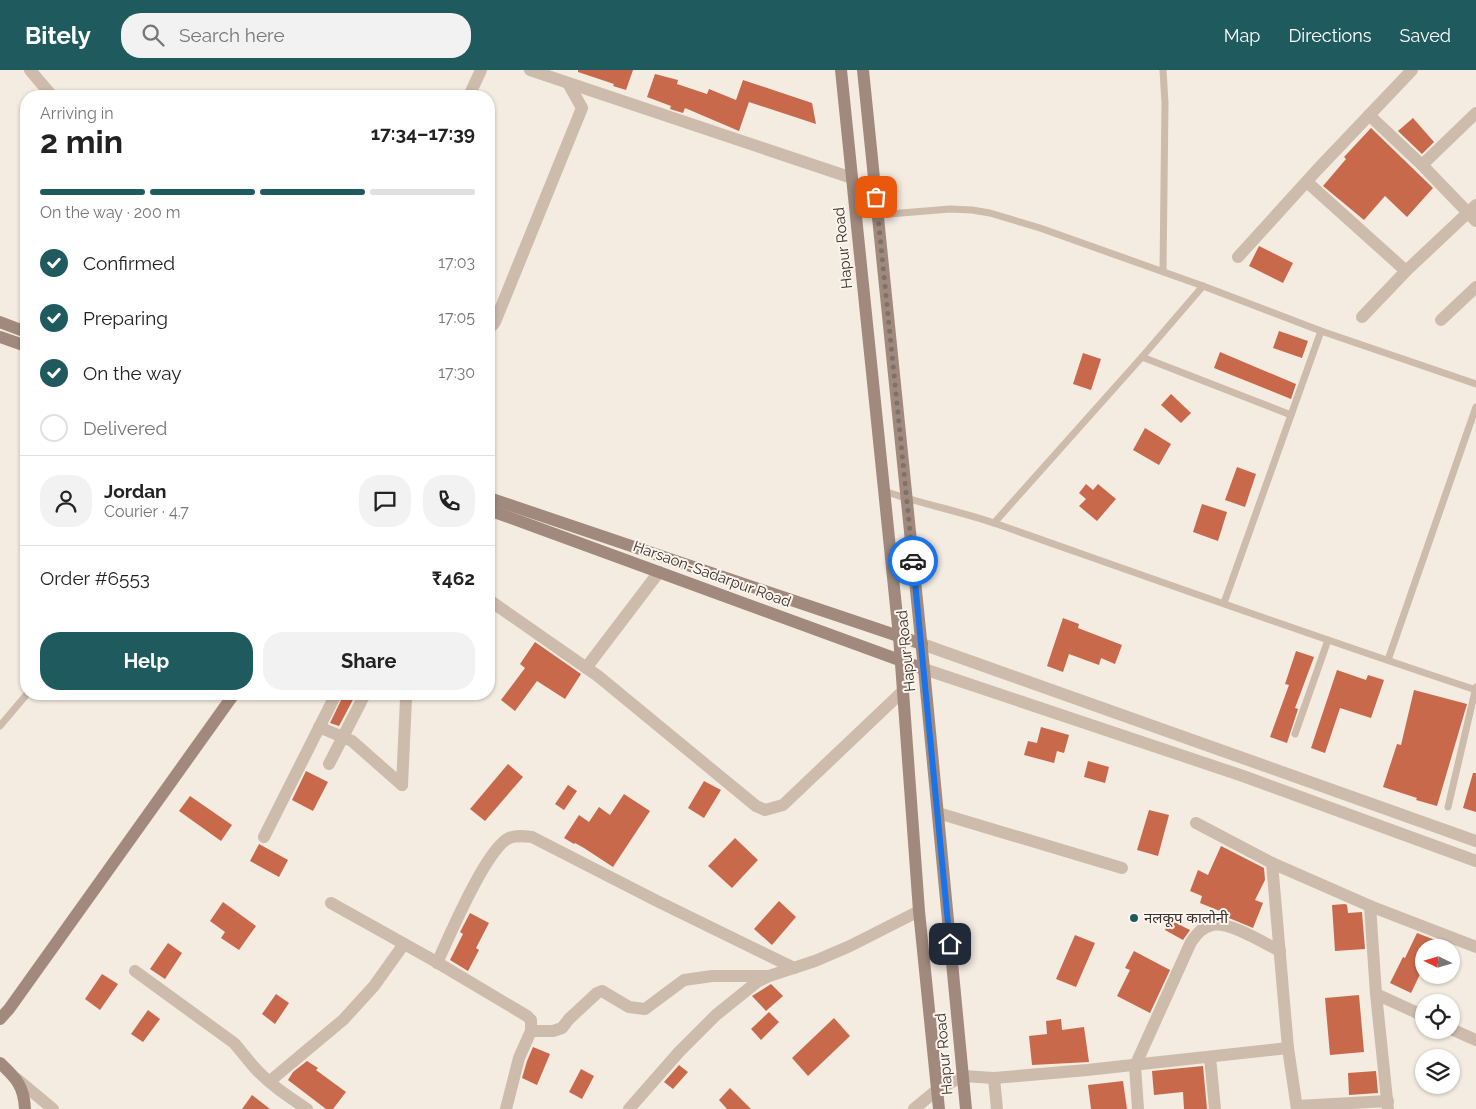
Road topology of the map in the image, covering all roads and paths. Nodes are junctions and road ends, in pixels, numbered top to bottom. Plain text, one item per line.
1 (30, 70) edge
2 (481, 70) edge
3 (530, 70) edge
4 (841, 70) edge
5 (863, 70) edge
6 (1163, 70) edge
7 (1412, 70) edge
8 (568, 83) junction
9 (47, 90) edge
10 (472, 90) edge
11 (1476, 113) edge
12 (1370, 115) junction
13 (1422, 165) junction
14 (852, 178) junction
15 (1307, 182) junction
16 (1473, 213) edge
17 (856, 214) junction
18 (878, 215) junction
19 (1238, 257) dead end
20 (1163, 271) junction
21 (1406, 271) junction
22 (1204, 286) junction
23 (1476, 287) edge
24 (495, 315) edge
25 (1362, 318) dead end
26 (1441, 320) dead end
27 (0, 322) edge
28 (20, 330) edge
29 (1320, 331) junction
30 (0, 337) edge
31 (20, 344) edge
32 (1142, 357) junction
33 (1476, 384) edge
34 (1476, 407) edge
35 (1291, 415) junction
36 (884, 490) junction
37 (907, 499) junction
38 (495, 500) edge
39 (495, 512) edge
40 (994, 522) junction
41 (660, 572) junction
42 (1224, 603) junction
43 (495, 604) edge
44 (899, 636) junction
45 (1328, 640) junction
46 (922, 644) junction
47 (900, 660) junction
48 (1388, 660) junction
49 (586, 668) junction
50 (924, 668) junction
51 (1476, 689) edge
52 (903, 691) junction
53 (22, 700) edge
54 (230, 700) edge
55 (333, 700) edge
56 (362, 700) edge
57 (406, 700) edge
58 (0, 726) edge
59 (319, 727) junction
60 (1295, 734) dead end
61 (342, 737) junction
62 (329, 764) dead end
63 (1448, 806) dead end
64 (938, 813) junction
65 (1196, 823) dead end
66 (264, 837) dead end
67 (1476, 841) edge
68 (1476, 861) edge
69 (1272, 863) junction
70 (1122, 868) dead end
71 (331, 903) dead end
72 (1370, 906) junction
73 (919, 912) junction
74 (404, 944) junction
75 (1476, 948) edge
76 (1280, 951) junction
77 (437, 963) junction
78 (794, 968) junction
79 (135, 970) dead end
80 (769, 976) junction
81 (1376, 994) junction
82 (1415, 1012) edge
83 (0, 1019) edge
84 (531, 1031) junction
85 (1460, 1033) edge
86 (1476, 1040) edge
87 (1288, 1048) junction
88 (1210, 1057) junction
89 (0, 1063) edge
90 (1135, 1066) junction
91 (963, 1076) junction
92 (994, 1078) junction
93 (17, 1079) junction
94 (270, 1081) junction
95 (937, 1090) junction
96 (1388, 1105) edge
97 (1297, 1108) edge
98 (26, 1109) edge
99 (53, 1109) edge
100 (308, 1109) edge
101 (506, 1109) edge
102 (628, 1109) edge
103 (914, 1109) edge
104 (939, 1109) edge
105 (966, 1109) edge
106 (997, 1109) edge
107 (1138, 1109) edge
108 (1215, 1109) edge

1 - 9 street
2 - 10 street
3 - 8 street
4 - 14 main road, Hapur Road
5 - 18 main road, Hapur Road
6 - 20 lane
7 - 12 street
8 - 14 street
8 - 24 street
11 - 13 street
12 - 13 street
12 - 15 street
13 - 16 street
14 - 17 main road, Hapur Road
15 - 19 street
15 - 21 street
16 - 21 street
17 - 18 lane
17 - 36 main road, Hapur Road
18 - 20 lane
18 - 37 main road, Hapur Road
20 - 22 lane
21 - 25 street
22 - 29 lane
22 - 32 lane
23 - 26 street
27 - 28 main road
29 - 33 lane
29 - 35 lane
30 - 31 main road
32 - 35 lane
32 - 40 lane
34 - 48 lane
35 - 42 lane
36 - 37 lane
36 - 44 main road, Hapur Road
37 - 40 lane
37 - 46 main road, Hapur Road
38 - 44 main road, Harsaon-Sadarpur Road
39 - 41 main road, Harsaon-Sadarpur Road
40 - 42 lane
41 - 47 main road, Harsaon-Sadarpur Road
41 - 49 street
42 - 45 lane
43 - 49 street
44 - 46 main road, Harsaon-Sadarpur Road
44 - 47 main road, Hapur Road
45 - 48 lane
45 - 60 lane
46 - 50 main road, Hapur Road
46 - 67 street
47 - 50 main road, Harsaon-Sadarpur Road
47 - 52 main road, Hapur Road
48 - 51 lane
49 - 52 street
50 - 64 main road, Hapur Road
50 - 68 street
51 - 63 lane
52 - 73 main road, Hapur Road
53 - 58 lane
54 - 83 main road
55 - 59 street
56 - 61 street
57 - 61 street
59 - 61 street
59 - 66 street
61 - 62 street
64 - 70 street
64 - 91 main road, Hapur Road
65 - 69 street
69 - 72 street
69 - 76 street
71 - 74 street
72 - 75 street
72 - 81 street
73 - 78 street
73 - 95 main road, Hapur Road
74 - 77 street
74 - 94 street
76 - 87 street
76 - 90 street
77 - 78 street
77 - 84 street
78 - 80 street
79 - 94 street
80 - 84 street
80 - 102 street
81 - 82 street
81 - 96 street
84 - 101 street
85 - 86 street
87 - 88 street
87 - 97 street
88 - 90 street
88 - 108 street
89 - 93 main road
90 - 92 street
90 - 107 street
91 - 92 street
91 - 95 street
91 - 105 main road, Hapur Road
92 - 106 street
93 - 98 main road
93 - 99 street
94 - 100 street
95 - 103 street
95 - 104 main road, Hapur Road
96 - 97 street

